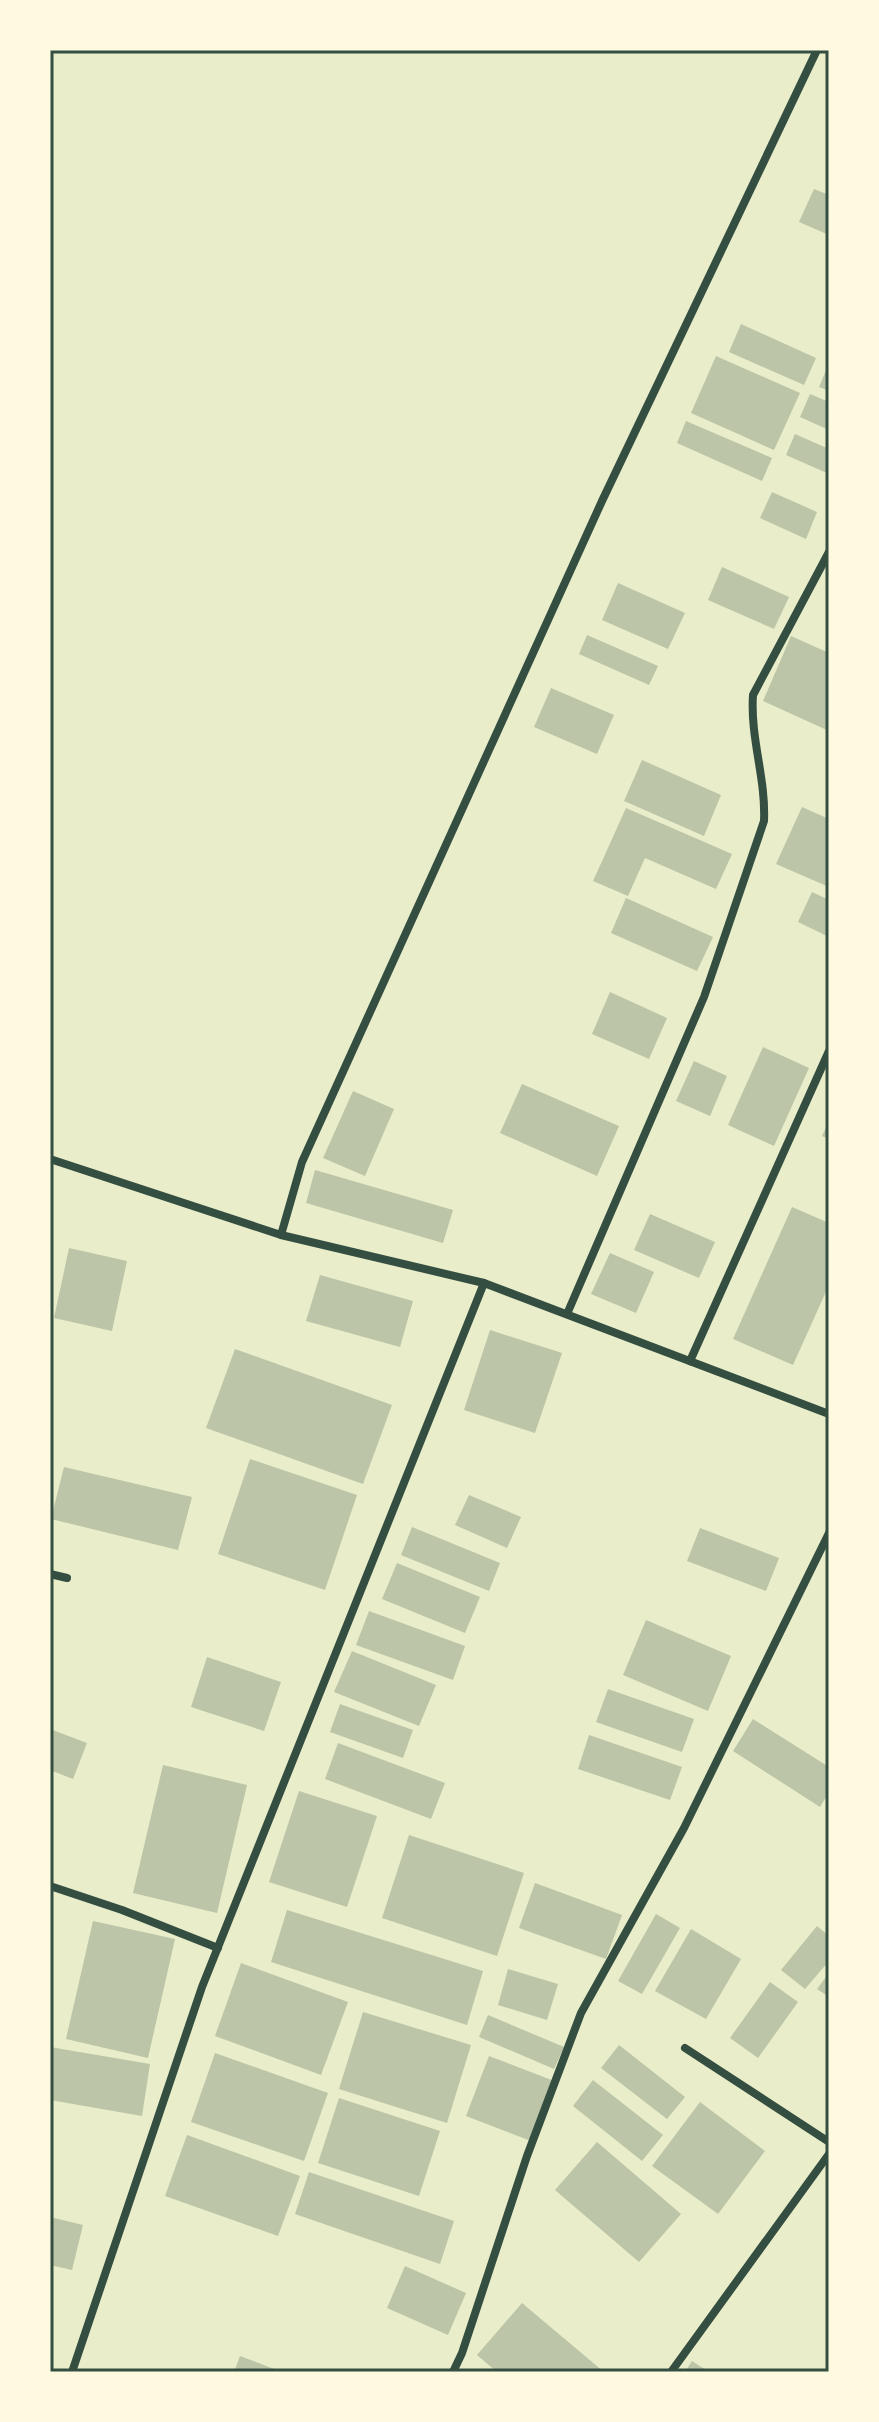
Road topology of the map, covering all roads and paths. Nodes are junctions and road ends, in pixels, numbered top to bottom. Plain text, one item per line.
1 (817, 50) edge
2 (829, 552) edge
3 (829, 1051) edge
4 (50, 1159) edge
5 (281, 1235) junction
6 (484, 1283) junction
7 (567, 1314) junction
8 (690, 1361) junction
9 (829, 1414) edge
10 (829, 1533) edge
11 (50, 1574) edge
12 (67, 1578) dead end
13 (50, 1886) edge
14 (218, 1948) junction
15 (685, 2048) dead end
16 (829, 2142) edge
17 (829, 2154) edge
18 (72, 2372) edge
19 (453, 2372) edge
20 (671, 2372) edge

1 - 5 street
2 - 7 street
3 - 8 street
4 - 5 street
5 - 6 street
6 - 7 street
6 - 14 street
7 - 8 street
8 - 9 street
10 - 19 street
11 - 12 street
13 - 14 street
14 - 18 street
15 - 16 street
17 - 20 street

